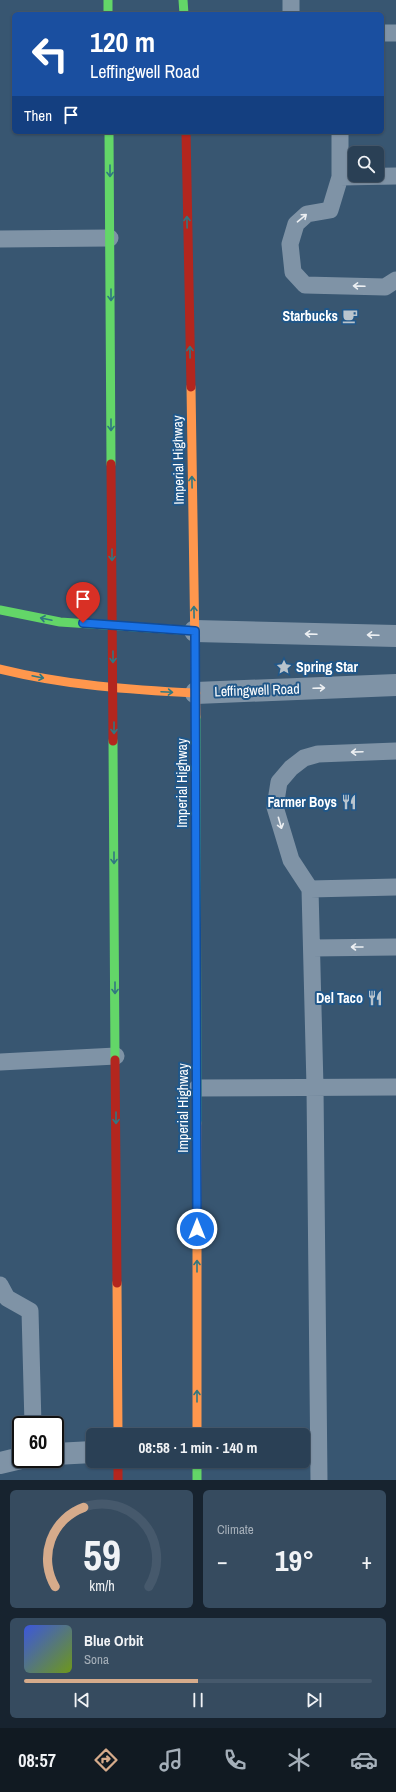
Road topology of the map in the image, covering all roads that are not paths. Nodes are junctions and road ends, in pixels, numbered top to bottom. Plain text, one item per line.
1 (108, 0) edge
2 (183, 0) edge
3 (291, 0) edge
4 (108, 12) edge
5 (184, 12) edge
6 (291, 12) edge
7 (384, 33) edge
8 (396, 33) edge
9 (109, 134) edge
10 (186, 134) edge
11 (340, 134) edge
12 (396, 176) edge
13 (340, 177) junction
14 (110, 238) junction
15 (0, 239) edge
16 (396, 280) edge
17 (0, 610) edge
18 (113, 625) junction
19 (195, 631) junction
20 (396, 636) edge
21 (0, 669) edge
22 (396, 685) edge
23 (113, 689) junction
24 (196, 693) junction
25 (396, 751) edge
26 (396, 887) edge
27 (310, 889) junction
28 (396, 947) edge
29 (312, 948) junction
30 (116, 1056) junction
31 (0, 1062) edge
32 (396, 1086) edge
33 (315, 1087) junction
34 (197, 1088) junction
35 (0, 1286) edge
36 (32, 1416) edge
37 (118, 1428) edge
38 (197, 1428) edge
39 (86, 1452) edge
40 (64, 1454) edge
41 (12, 1460) edge
42 (0, 1463) edge
43 (118, 1468) edge
44 (197, 1468) edge
45 (118, 1480) edge
46 (197, 1480) edge
47 (319, 1480) edge

1 - 4 main road
2 - 5 main road
3 - 6 lane
7 - 8 lane
9 -> 14 main road
19 -> 10 main road, Imperial Highway
11 - 13 lane
12 - 13 lane
16 -> 13 lane
14 - 15 lane
14 -> 18 main road
18 -> 17 main road
18 - 19 main road
18 -> 23 main road
20 -> 19 street
19 - 24 main road, Imperial Highway
21 -> 23 main road, Leffingwell Road
24 -> 22 street, Leffingwell Road
23 -> 24 main road, Leffingwell Road
23 -> 30 main road
24 - 34 main road, Imperial Highway
25 -> 27 lane
26 - 27 lane
27 - 29 lane
28 -> 29 lane
29 - 33 lane
30 - 31 lane
30 -> 37 main road
32 - 33 lane
33 - 34 lane
33 - 47 lane
38 -> 34 main road, Imperial Highway
35 - 36 lane
39 - 40 street
41 - 42 street
43 - 45 main road
44 - 46 main road

